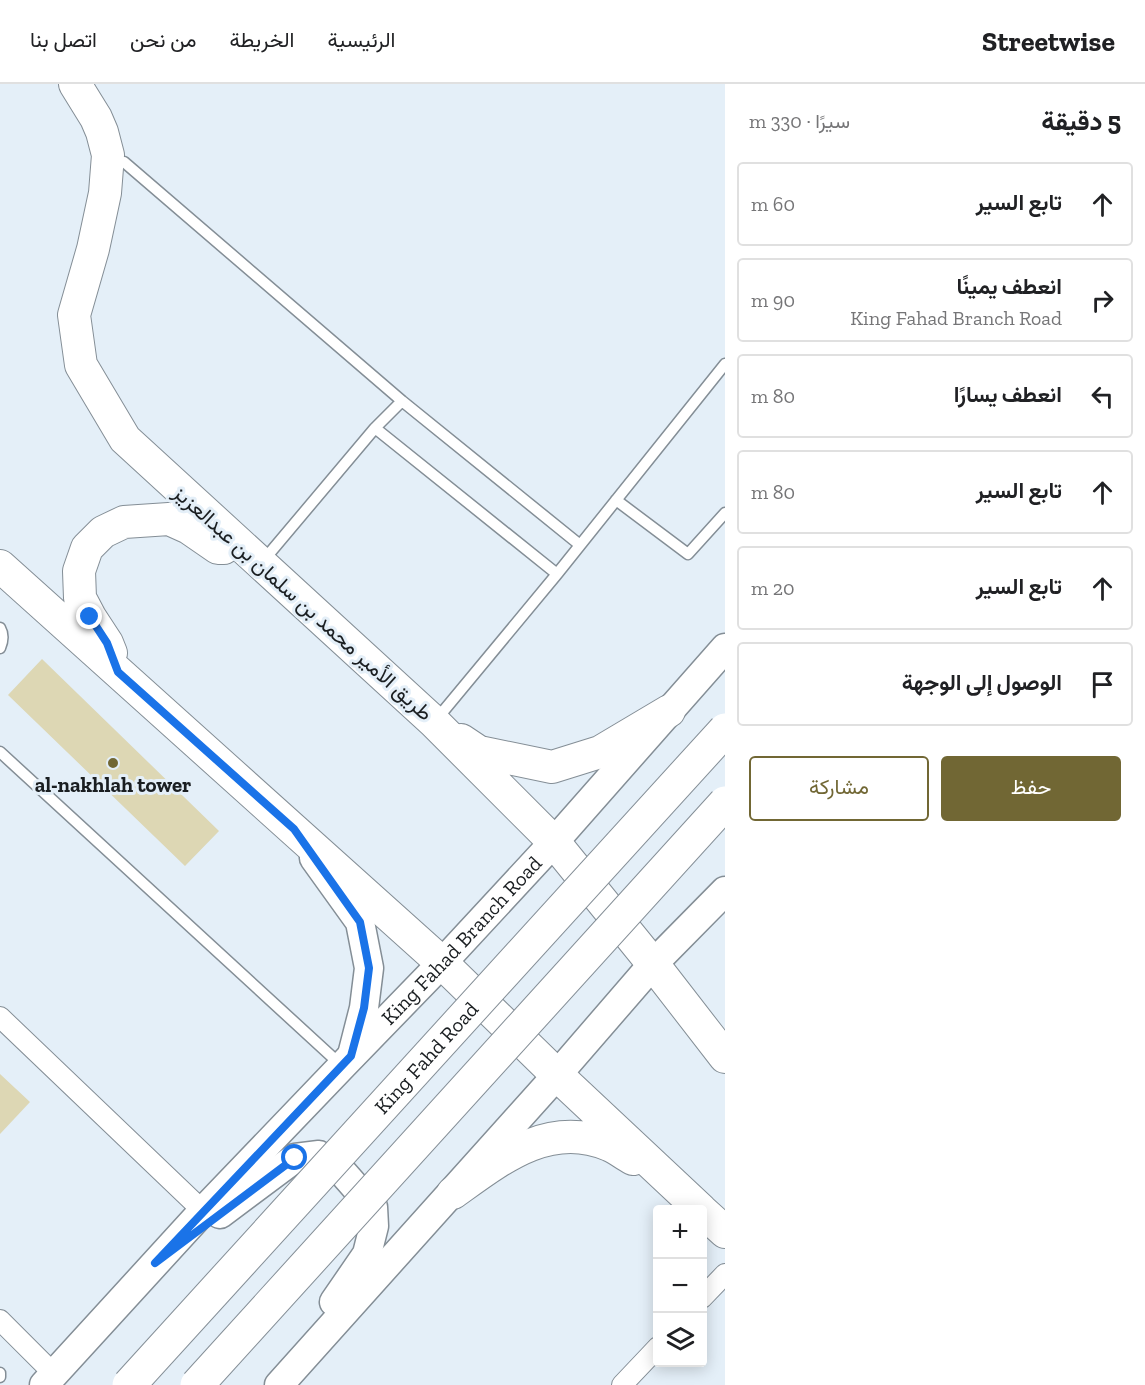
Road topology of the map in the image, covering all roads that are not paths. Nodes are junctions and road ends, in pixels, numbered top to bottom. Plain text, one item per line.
1 (75, 84) edge
2 (124, 162) dead end
3 (725, 364) edge
4 (402, 401) junction
5 (375, 428) junction
6 (616, 500) junction
7 (725, 513) edge
8 (580, 545) junction
9 (252, 556) junction
10 (3, 574) edge
11 (557, 574) junction
12 (0, 628) edge
13 (0, 648) edge
14 (725, 648) edge
15 (118, 672) junction
16 (669, 711) junction
17 (434, 722) junction
18 (725, 730) edge
19 (0, 752) edge
20 (725, 803) edge
21 (294, 829) junction
22 (554, 842) junction
23 (725, 891) edge
24 (442, 963) junction
25 (653, 964) junction
26 (0, 1017) edge
27 (725, 1057) edge
28 (346, 1061) junction
29 (557, 1076) junction
30 (676, 1187) junction
31 (453, 1193) junction
32 (696, 1205) edge
33 (203, 1211) junction
34 (707, 1216) edge
35 (725, 1232) edge
36 (155, 1263) junction
37 (725, 1274) edge
38 (707, 1293) edge
39 (0, 1320) edge
40 (653, 1351) edge
41 (49, 1379) edge
42 (129, 1385) edge
43 (197, 1385) edge
44 (278, 1385) edge
45 (622, 1385) edge

1 - 9 main road, طريق الأمير محمد بن سلمان بن عبدالعزيز
2 - 4 lane
3 - 6 lane
4 - 5 lane
4 - 8 lane
5 - 9 lane
5 - 11 lane
6 - 7 lane
6 - 8 lane
8 - 11 lane
9 - 15 main road
9 - 17 main road, طريق الأمير محمد بن سلمان بن عبدالعزيز
10 - 15 main road
11 - 17 lane
12 - 13 lane
14 - 16 main road, King Fahad Branch Road
15 - 21 main road
16 - 17 main road
16 - 22 main road, King Fahad Branch Road
17 - 22 main road, طريق الأمير محمد بن سلمان بن عبدالعزيز
18 - 42 highway, King Fahd Road, bridge
19 - 28 lane
20 - 43 highway, bridge
21 - 24 main road
21 - 28 main road
22 - 24 main road, King Fahad Branch Road
22 - 25 main road, طريق الأمير محمد بن سلمان بن عبدالعزيز
23 - 25 main road
24 - 28 main road, King Fahad Branch Road
24 - 29 main road
25 - 27 main road, طريق الأمير محمد بن سلمان بن عبدالعزيز
25 - 29 main road
26 - 33 street
28 - 33 main road, King Fahad Branch Road
29 - 30 main road
29 - 31 main road
30 - 31 main road
30 - 32 main road
31 - 44 main road
33 - 36 main road, King Fahad Branch Road
34 - 35 main road
36 - 41 main road, King Fahad Branch Road
36 - 44 main road
37 - 38 street
39 - 41 street
40 - 45 street

